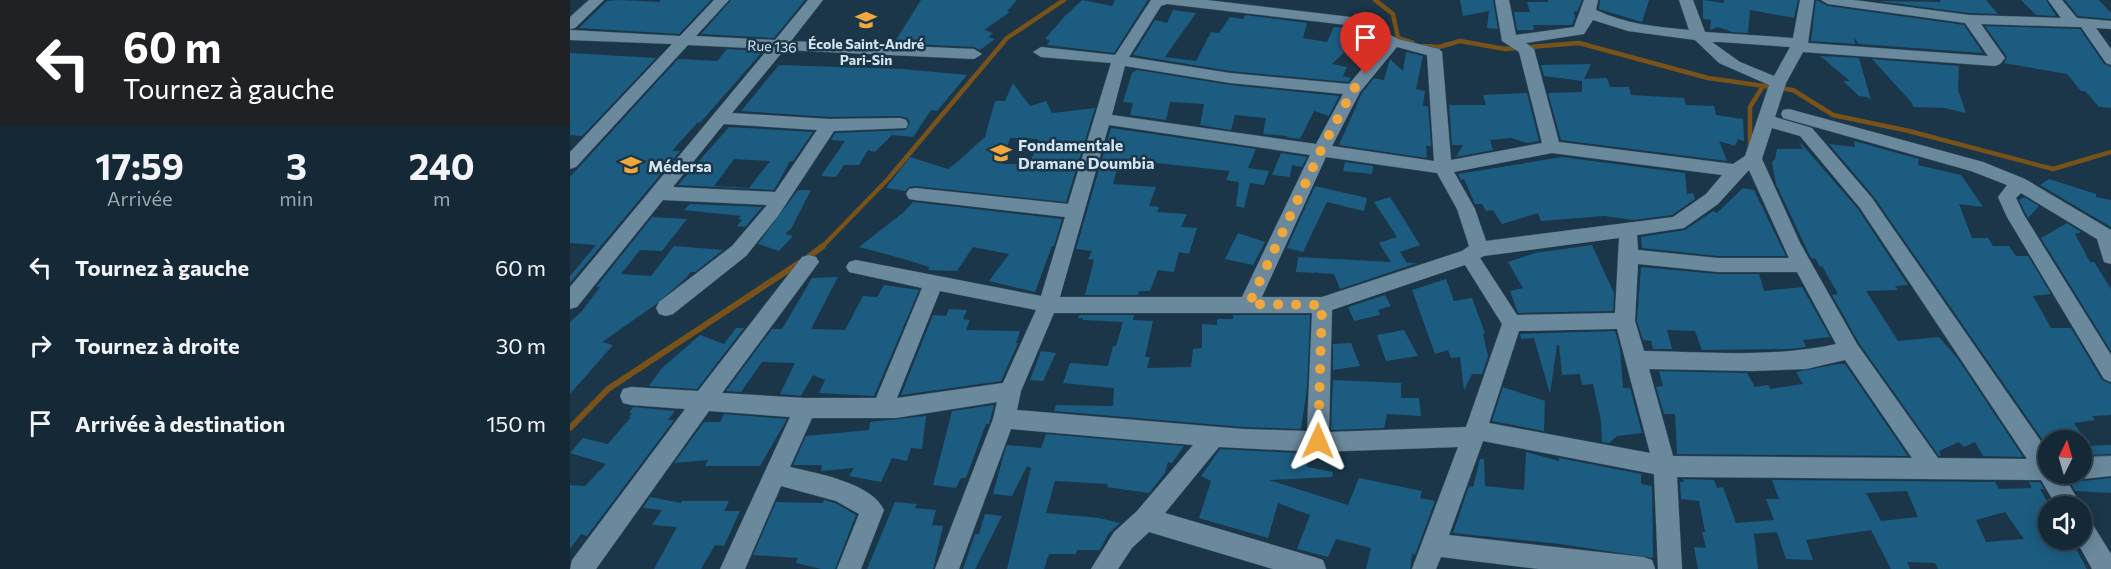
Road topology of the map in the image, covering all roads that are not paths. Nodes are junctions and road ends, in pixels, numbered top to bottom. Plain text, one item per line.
1 (597, 0) edge
2 (722, 0) edge
3 (816, 0) edge
4 (1163, 0) edge
5 (1170, 0) edge
6 (1502, 0) edge
7 (1686, 0) edge
8 (1807, 0) edge
9 (1828, 0) edge
10 (2055, 0) edge
11 (1589, 6) edge
12 (1970, 19) junction
13 (2078, 22) junction
14 (570, 25) edge
15 (2111, 25) edge
16 (1698, 34) junction
17 (570, 35) edge
18 (1510, 41) junction
19 (682, 42) junction
20 (1393, 42) junction
21 (1799, 45) junction
22 (778, 46) junction
23 (1041, 52) dead end
24 (974, 54) dead end
25 (2111, 60) edge
26 (1119, 61) junction
27 (1353, 90) junction
28 (1772, 103) junction
29 (720, 118) junction
30 (1104, 120) junction
31 (900, 124) dead end
32 (829, 125) junction
33 (570, 140) edge
34 (591, 141) junction
35 (1552, 147) junction
36 (1321, 150) junction
37 (1752, 159) junction
38 (570, 163) edge
39 (1443, 168) junction
40 (1736, 171) junction
41 (2019, 183) junction
42 (658, 193) junction
43 (915, 194) dead end
44 (780, 199) junction
45 (1075, 210) junction
46 (1628, 231) junction
47 (2108, 237) edge
48 (1474, 252) junction
49 (1629, 256) junction
50 (2111, 257) edge
51 (809, 262) dead end
52 (1803, 265) junction
53 (856, 267) dead end
54 (934, 282) junction
55 (570, 301) edge
56 (1249, 304) junction
57 (1048, 305) junction
58 (1322, 305) junction
59 (666, 309) dead end
60 (1625, 321) junction
61 (1512, 323) junction
62 (1850, 350) junction
63 (1635, 360) junction
64 (2111, 373) edge
65 (1010, 391) junction
66 (631, 396) dead end
67 (704, 400) junction
68 (883, 407) junction
69 (805, 408) junction
70 (1004, 418) junction
71 (1474, 433) junction
72 (1214, 437) junction
73 (1318, 441) junction
74 (2038, 455) edge
75 (1665, 466) junction
76 (2111, 466) edge
77 (2092, 467) edge
78 (1932, 468) junction
79 (2038, 471) edge
80 (774, 474) junction
81 (1145, 519) junction
82 (1434, 545) junction
83 (2092, 545) edge
84 (581, 569) edge
85 (732, 569) edge
86 (849, 569) edge
87 (947, 569) edge
88 (1103, 569) edge
89 (1314, 569) edge
90 (1424, 569) edge
91 (1643, 569) edge
92 (1670, 569) edge
93 (2106, 569) edge

1 - 14 street
2 - 19 street
3 - 22 street
4 - 26 street
5 - 20 street
6 - 18 street
7 - 16 street
8 - 21 street
9 - 12 street
10 - 13 street
11 - 16 street
11 - 18 street
12 - 13 street
12 - 21 street
13 - 15 street
13 - 25 street
16 - 21 street
16 - 28 street
17 - 19 street, Rue 136
18 - 35 street
19 - 22 street, Rue 136
19 - 34 street
20 - 27 street
20 - 39 street
21 - 28 street
22 - 24 street, Rue 136
22 - 29 street
23 - 26 street
26 - 27 street
26 - 30 street
27 - 36 street
28 - 37 street
28 - 41 street
28 - 74 street
29 - 32 street
29 - 42 street
30 - 36 street
30 - 45 street
31 - 32 street
32 - 44 street
33 - 34 street
34 - 38 street
35 - 39 street
35 - 40 street
36 - 39 street
36 - 56 street
37 - 40 street
37 - 52 street
39 - 48 street
40 - 46 street
41 - 47 street
41 - 64 street
42 - 44 street
42 - 55 street
43 - 45 street
44 - 59 street
45 - 57 street
46 - 48 street
46 - 49 street
47 - 50 street
48 - 58 street
48 - 61 street
49 - 52 street
49 - 60 street
51 - 67 street
52 - 62 street
53 - 54 street
54 - 57 street
54 - 68 street
56 - 57 street
56 - 58 street
57 - 65 street
58 - 73 street
60 - 61 street
60 - 63 street
61 - 71 street
62 - 63 street
62 - 78 street
63 - 75 street
65 - 68 street
65 - 70 street
66 - 67 street
67 - 69 street
67 - 84 street
68 - 69 street
69 - 80 street
70 - 72 street
70 - 87 street
71 - 73 street
71 - 75 street
71 - 82 street
72 - 73 street
72 - 81 street
75 - 78 street
75 - 92 street
76 - 77 street
78 - 79 street
80 - 85 street
80 - 86 street
81 - 88 street
81 - 89 street
82 - 90 street
82 - 91 street
83 - 93 street

